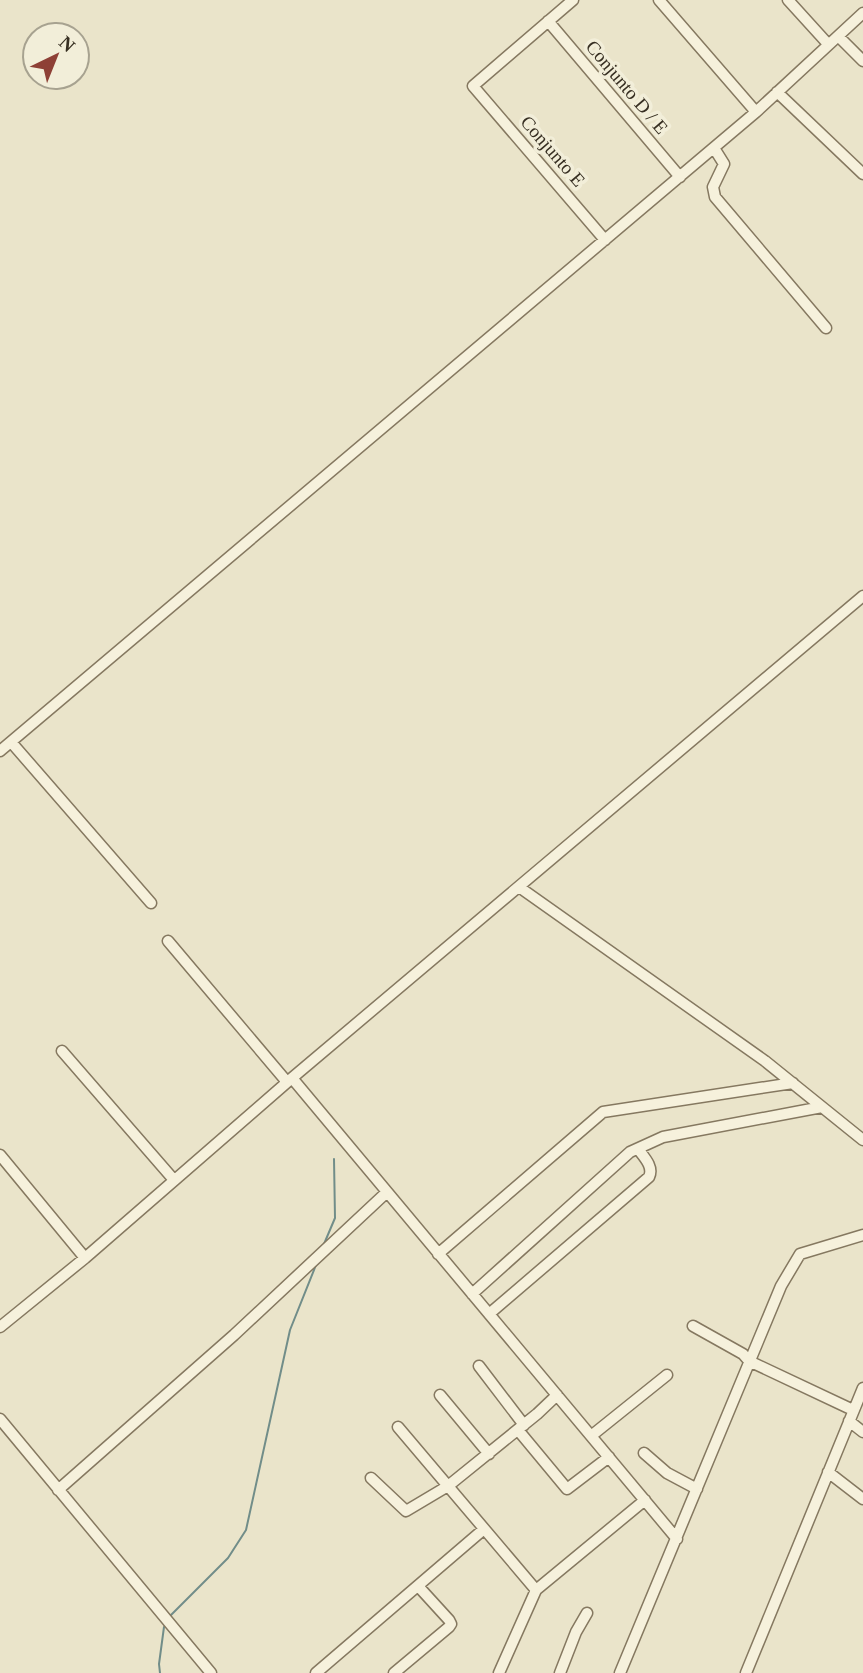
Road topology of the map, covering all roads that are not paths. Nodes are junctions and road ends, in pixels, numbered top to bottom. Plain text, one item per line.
1 (573, 0) edge
2 (659, 0) edge
3 (788, 0) edge
4 (863, 13) edge
5 (548, 21) junction
6 (838, 36) junction
7 (828, 44) junction
8 (863, 61) edge
9 (777, 92) junction
10 (756, 112) junction
11 (714, 148) junction
12 (863, 174) edge
13 (680, 177) junction
14 (605, 240) junction
15 (826, 328) dead end
16 (863, 596) edge
17 (11, 742) junction
18 (0, 751) edge
19 (519, 887) junction
20 (151, 903) dead end
21 (168, 940) dead end
22 (62, 1051) dead end
23 (290, 1080) junction
24 (793, 1083) junction
25 (822, 1107) junction
26 (863, 1140) edge
27 (638, 1149) junction
28 (0, 1154) edge
29 (174, 1180) junction
30 (387, 1192) junction
31 (863, 1234) edge
32 (439, 1254) junction
33 (85, 1258) junction
34 (472, 1294) junction
35 (489, 1314) junction
36 (693, 1326) dead end
37 (0, 1327) edge
38 (750, 1361) junction
39 (479, 1366) dead end
40 (667, 1376) dead end
41 (863, 1388) edge
42 (440, 1395) dead end
43 (557, 1395) junction
44 (851, 1416) junction
45 (0, 1419) edge
46 (398, 1427) dead end
47 (521, 1427) junction
48 (863, 1432) edge
49 (591, 1436) junction
50 (489, 1454) junction
51 (644, 1454) dead end
52 (608, 1457) junction
53 (828, 1472) junction
54 (371, 1478) dead end
55 (448, 1486) junction
56 (697, 1489) junction
57 (58, 1490) junction
58 (863, 1499) edge
59 (645, 1500) junction
60 (484, 1529) junction
61 (677, 1539) junction
62 (418, 1586) junction
63 (536, 1590) junction
64 (587, 1613) dead end
65 (211, 1673) edge
66 (316, 1673) edge
67 (394, 1673) edge
68 (500, 1673) edge
69 (560, 1673) edge
70 (620, 1673) edge
71 (746, 1673) edge

1 - 5 street
2 - 10 street
3 - 7 street
4 - 6 street
5 - 13 street, Conjunto D / E
5 - 14 street, Conjunto E
6 - 7 street
6 - 8 street
7 - 9 street
9 - 10 street
9 - 12 street
10 - 11 street
11 - 13 street
11 - 15 street
13 - 14 street
14 - 17 street
16 - 19 street
17 - 18 street
17 - 20 street
19 - 23 street
19 - 24 street
21 - 23 street
22 - 29 street
23 - 29 street
23 - 30 street
24 - 25 street
24 - 32 street
25 - 26 street
25 - 27 street
27 - 34 street
27 - 35 street
28 - 33 street
29 - 33 street
30 - 32 street
30 - 57 street
31 - 38 street
32 - 34 street
33 - 37 street
34 - 35 street
35 - 43 street
36 - 38 street
38 - 44 street
38 - 56 street
39 - 47 street
40 - 49 street
41 - 44 street
42 - 50 street
43 - 47 street
43 - 49 street
44 - 48 street
44 - 53 street
45 - 57 street
46 - 55 street
47 - 50 street
47 - 52 street
49 - 52 street
50 - 55 street
51 - 56 street
52 - 59 street
53 - 58 street
53 - 71 street
54 - 55 street
55 - 60 street
56 - 61 street
57 - 65 street
59 - 61 street
59 - 63 street
60 - 62 street
60 - 63 street
61 - 70 street
62 - 66 street
62 - 67 street
63 - 68 street
64 - 69 street

